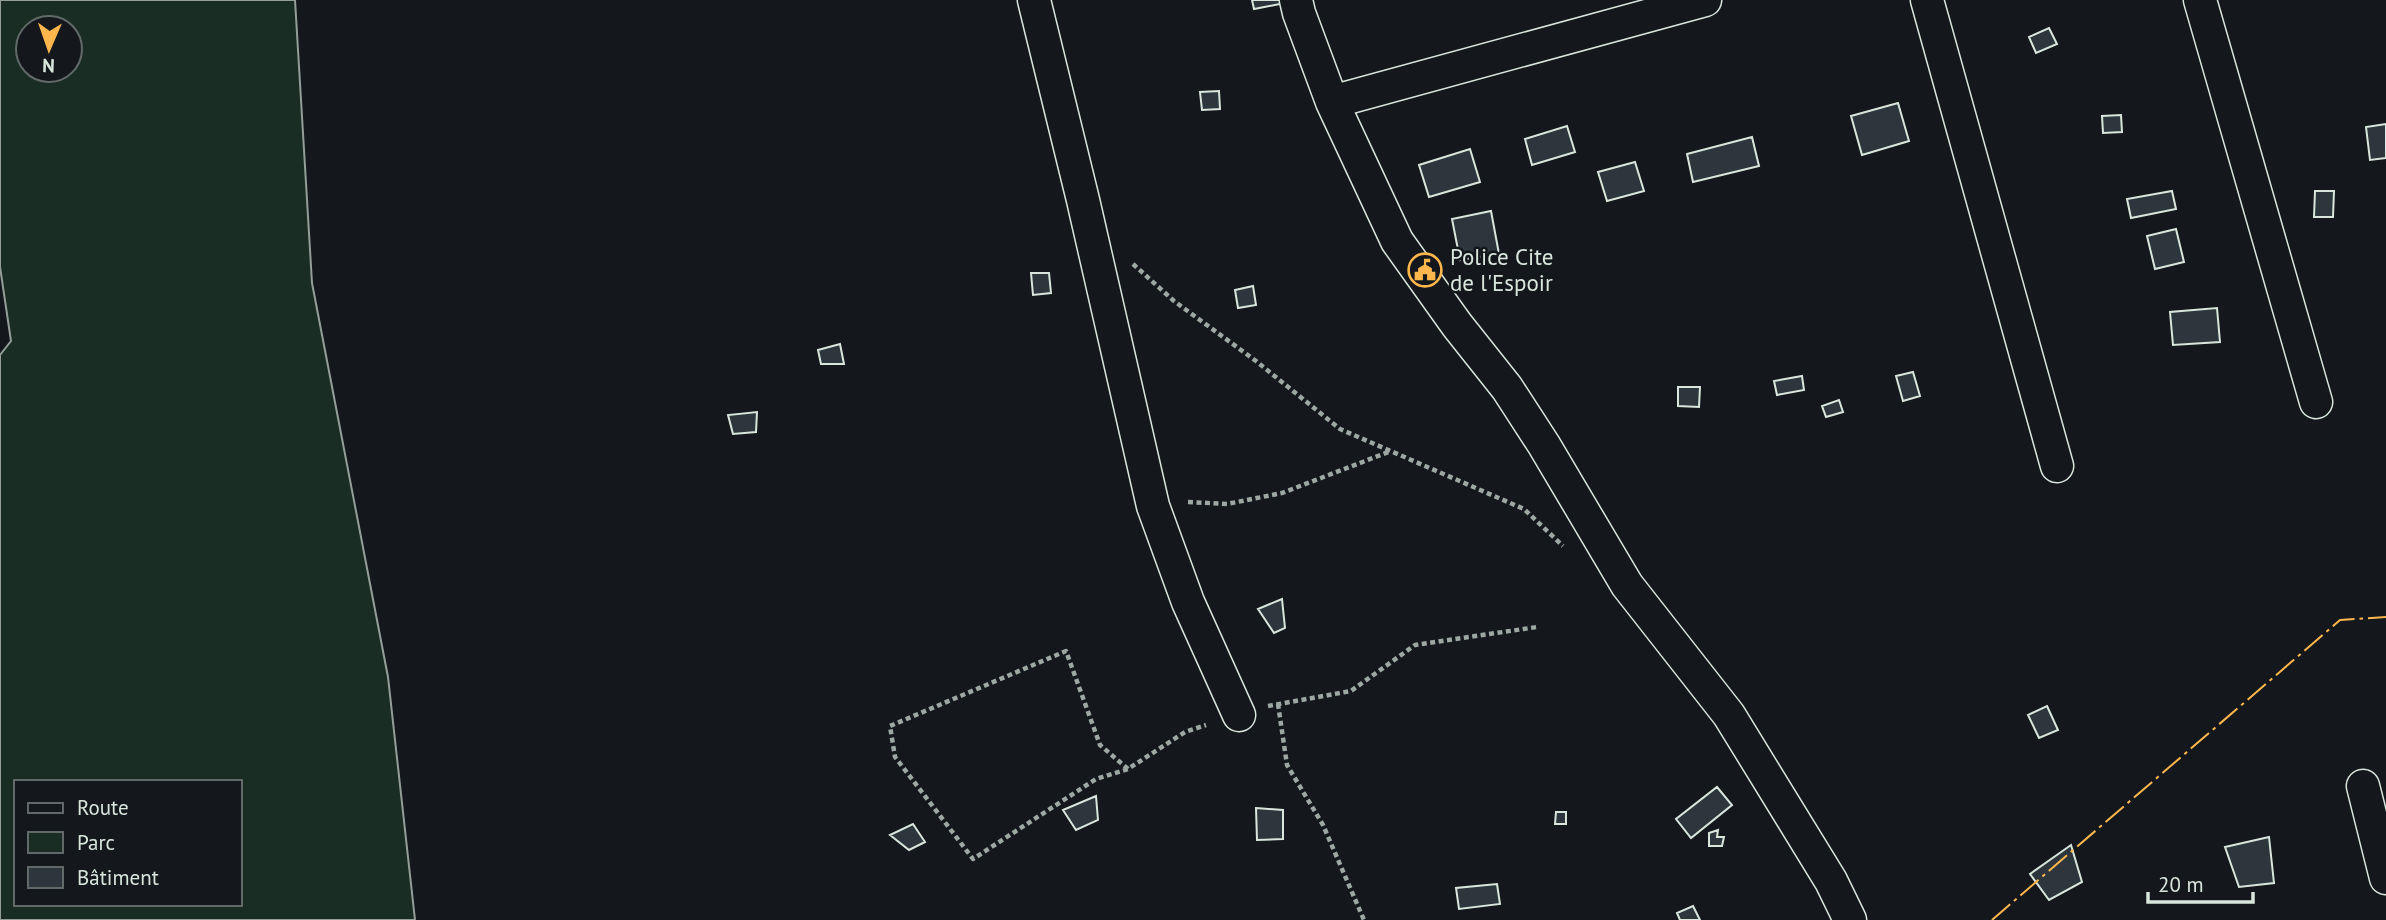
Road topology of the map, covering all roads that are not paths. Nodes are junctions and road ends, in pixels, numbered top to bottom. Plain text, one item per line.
1 (1034, 0) edge
2 (1296, 0) edge
3 (1927, 0) edge
4 (2200, 0) edge
5 (1685, 2) edge
6 (1332, 102) junction
7 (2316, 402) dead end
8 (2057, 466) dead end
9 (1239, 715) road end
10 (2363, 786) dead end
11 (2386, 878) edge
12 (1850, 920) edge

1 - 9 street
2 - 6 street
3 - 8 street
4 - 7 street
5 - 6 street
6 - 12 street
10 - 11 street

